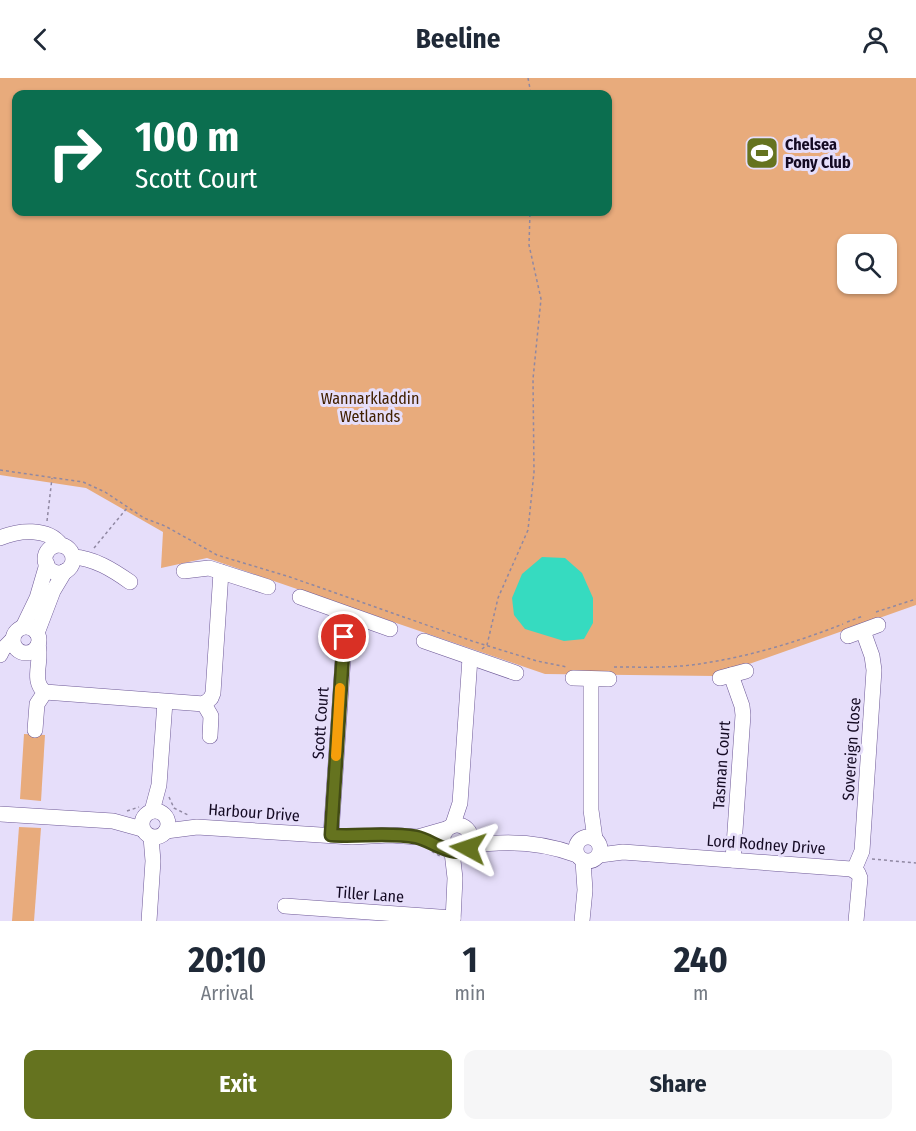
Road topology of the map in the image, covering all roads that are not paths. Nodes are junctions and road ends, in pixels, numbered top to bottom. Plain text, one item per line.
1 (26, 533) junction
2 (0, 538) edge
3 (61, 545) junction
4 (73, 557) junction
5 (46, 560) junction
6 (65, 571) junction
7 (184, 571) dead end
8 (222, 572) junction
9 (130, 582) dead end
10 (268, 587) dead end
11 (300, 597) dead end
12 (346, 614) junction
13 (878, 625) dead end
14 (23, 627) junction
15 (390, 629) dead end
16 (863, 631) junction
17 (848, 636) dead end
18 (38, 639) junction
19 (424, 641) dead end
20 (18, 648) junction
21 (1, 654) edge
22 (470, 658) junction
23 (37, 673) junction
24 (516, 673) dead end
25 (574, 673) road end
26 (610, 673) road end
27 (732, 674) dead end
28 (591, 679) junction
29 (45, 692) junction
30 (165, 702) junction
31 (204, 704) junction
32 (35, 730) dead end
33 (210, 736) dead end
34 (0, 814) edge
35 (156, 824) junction
36 (331, 835) junction
37 (458, 839) junction
38 (550, 846) joint
39 (589, 849) junction
40 (733, 860) junction
41 (857, 864) junction
42 (285, 906) dead end
43 (453, 920) edge
44 (149, 921) edge
45 (582, 921) edge
46 (856, 921) edge

1 - 2 street
1 - 3 street
1 - 5 street
3 - 4 street
3 - 5 street
4 - 6 street
4 - 9 street
5 - 6 street
5 - 14 street
6 - 18 street
7 - 8 street
8 - 10 street
8 - 31 street
11 - 12 street
12 - 15 street
12 - 36 street, Scott Court
13 - 16 street
14 - 18 street
14 - 20 street
16 - 17 street
16 - 41 street, Sovereign Close
18 - 20 street
18 - 23 street
19 - 22 street
20 - 21 street
20 - 23 street
22 - 24 street
22 - 37 street
23 - 29 street
25 - 28 street
26 - 28 street
27 - 40 street, Tasman Court
28 - 39 street
29 - 30 street
29 - 32 street
30 - 31 street
30 - 35 street
31 - 33 street
34 - 35 street, Harbour Drive
35 - 36 street, Harbour Drive
35 - 44 street
36 - 37 street, Harbour Drive
37 - 38 street, Harbour Drive
37 - 43 street
38 - 39 street, Lord Rodney Drive
39 - 40 street, Lord Rodney Drive
39 - 45 street
40 - 41 street, Lord Rodney Drive
41 - 46 street
42 - 43 street, Tiller Lane

